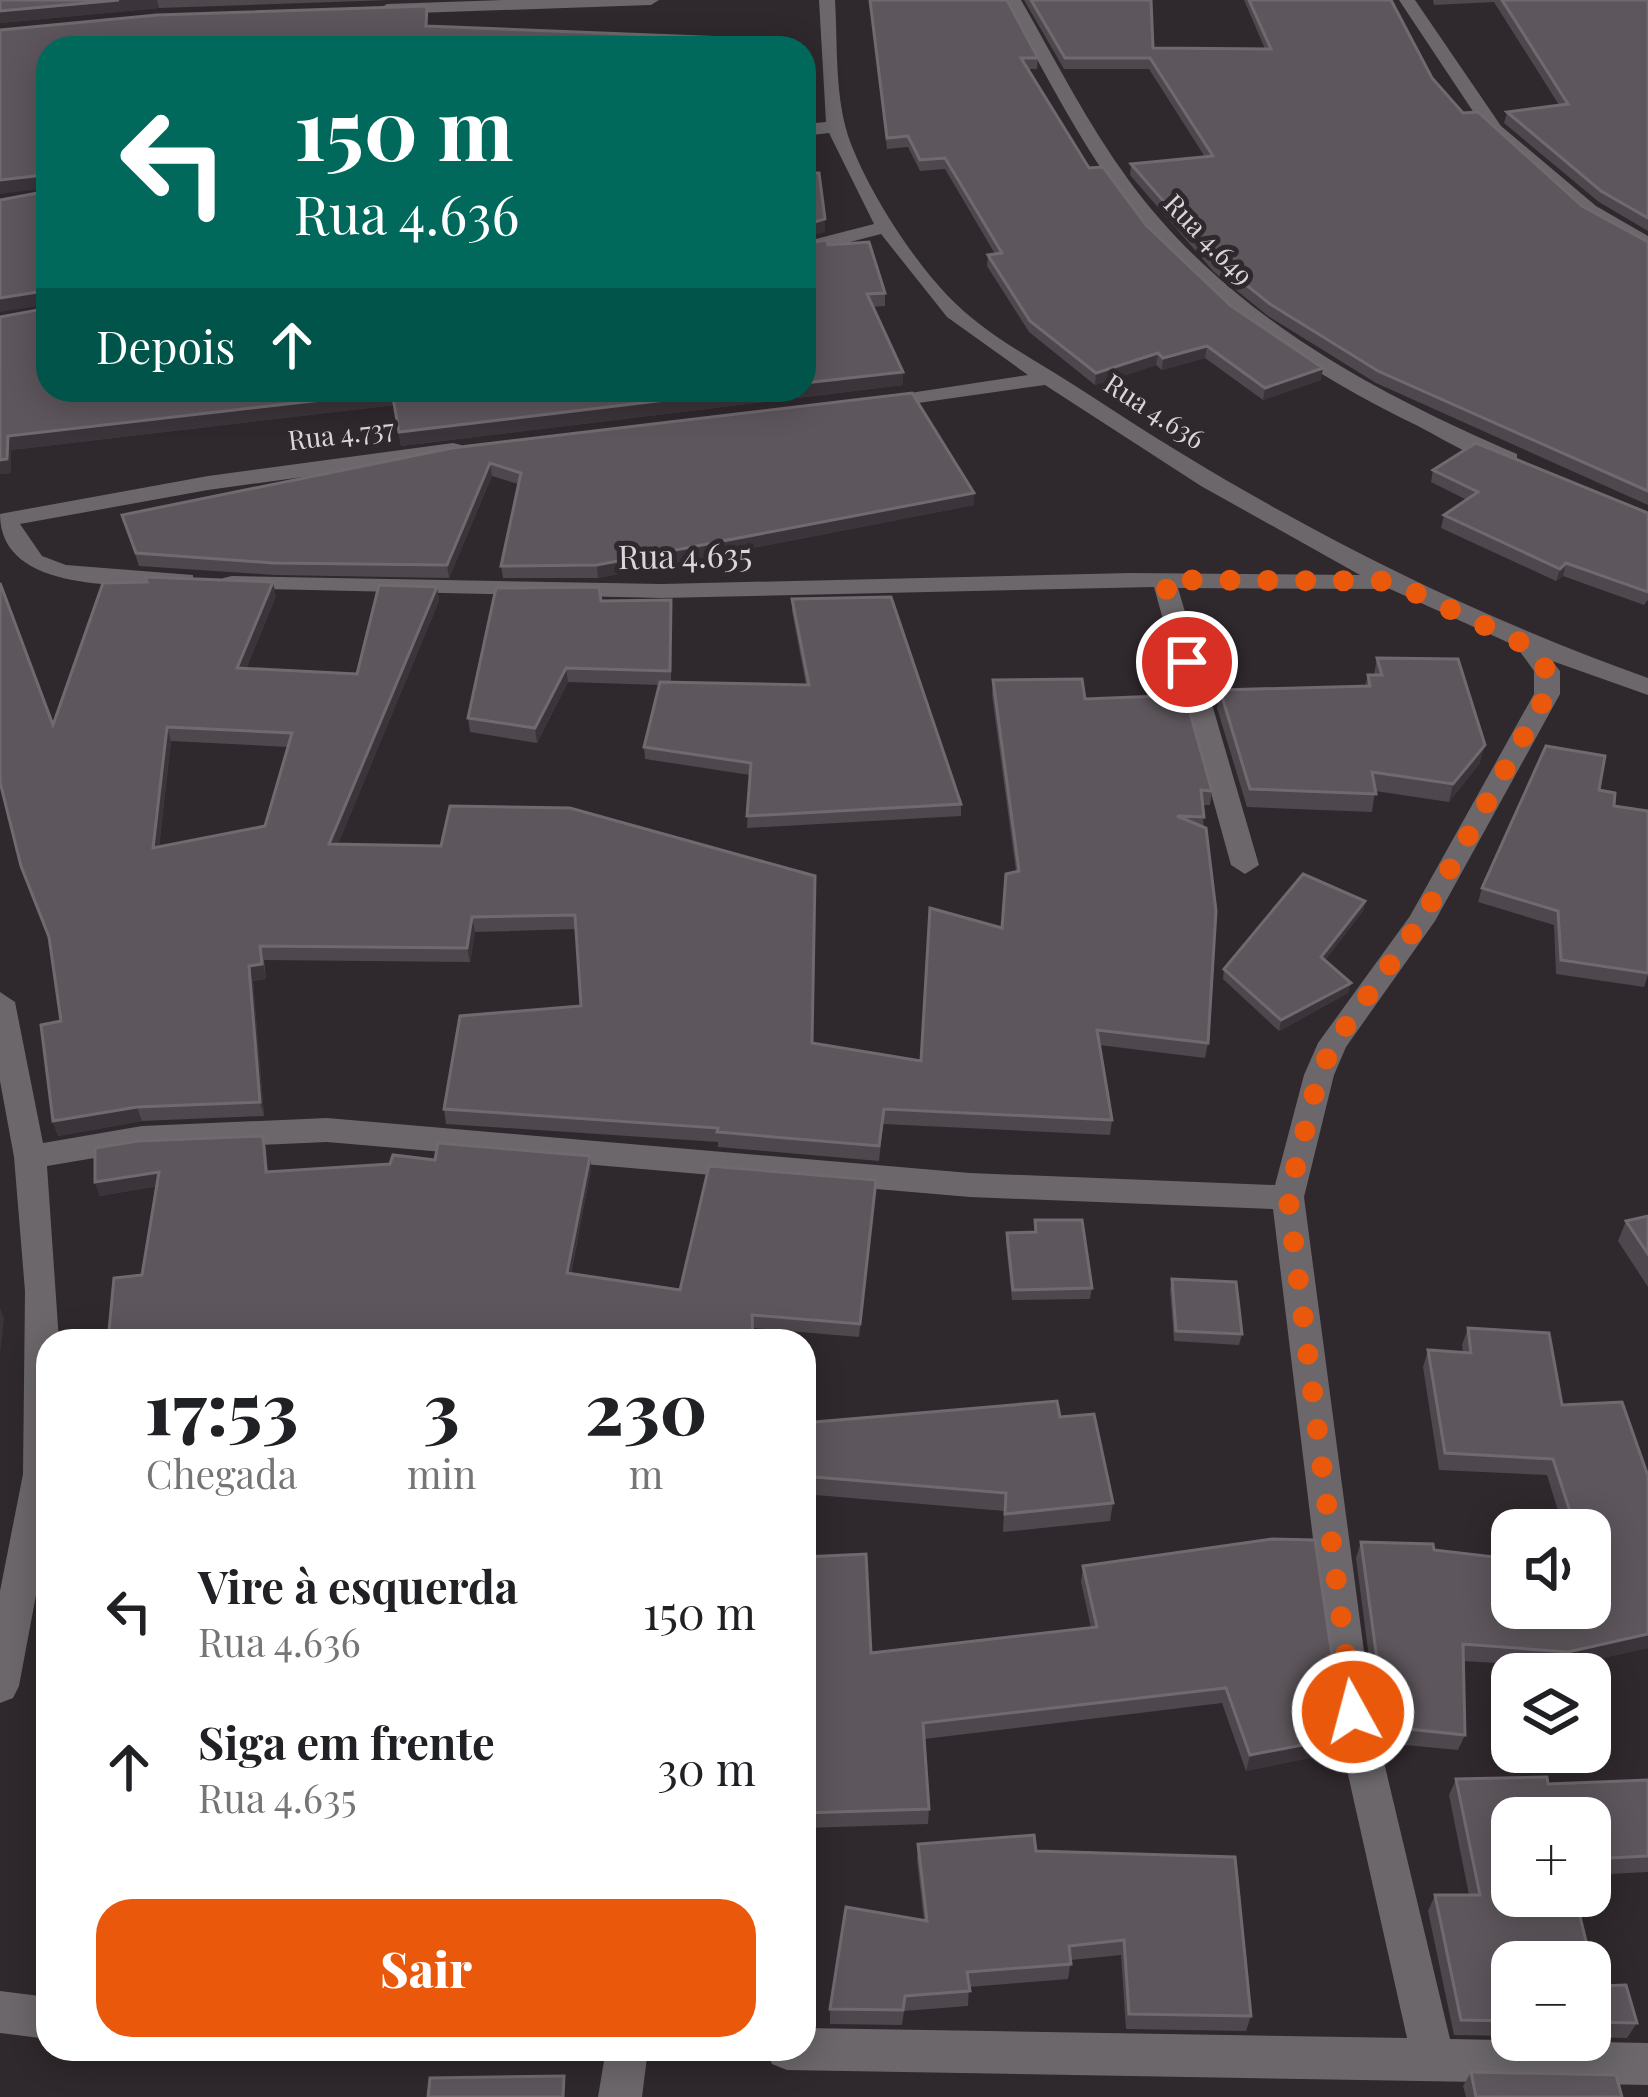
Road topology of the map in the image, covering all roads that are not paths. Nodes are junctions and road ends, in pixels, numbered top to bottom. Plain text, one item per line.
1 (651, 0) edge
2 (827, 0) edge
3 (1013, 0) edge
4 (1407, 0) edge
5 (372, 10) edge
6 (836, 128) junction
7 (816, 129) edge
8 (889, 226) junction
9 (1648, 244) edge
10 (816, 245) edge
11 (1048, 378) junction
12 (861, 406) edge
13 (466, 448) edge
14 (1538, 471) edge
15 (3, 520) edge
16 (1164, 580) junction
17 (1390, 581) junction
18 (1528, 646) junction
19 (1648, 686) edge
20 (1245, 865) dead end
21 (0, 1002) edge
22 (30, 1157) junction
23 (1288, 1197) junction
24 (42, 1329) edge
25 (36, 1500) edge
26 (0, 1686) edge
27 (0, 2012) edge
28 (36, 2016) edge
29 (816, 2049) edge
30 (1433, 2057) junction
31 (625, 2061) edge
32 (1648, 2064) edge
33 (620, 2097) edge

1 - 5 street
2 - 6 street, Rua 4.636
3 - 14 street, Rua 4.649
4 - 9 street
6 - 7 street
6 - 8 street, Rua 4.636
8 - 10 street
8 - 11 street, Rua 4.636
11 - 12 street
11 - 17 street, Rua 4.636
13 - 15 street, Rua 4.737
15 - 16 street, Rua 4.635
16 - 17 street, Rua 4.635
16 - 20 street
17 - 18 street, Rua 4.636
18 - 19 street, Rua 4.636
18 - 23 street
21 - 22 street
22 - 23 street
22 - 24 street
23 - 30 street
25 - 26 street
27 - 28 street
29 - 30 street
30 - 32 street
31 - 33 street

